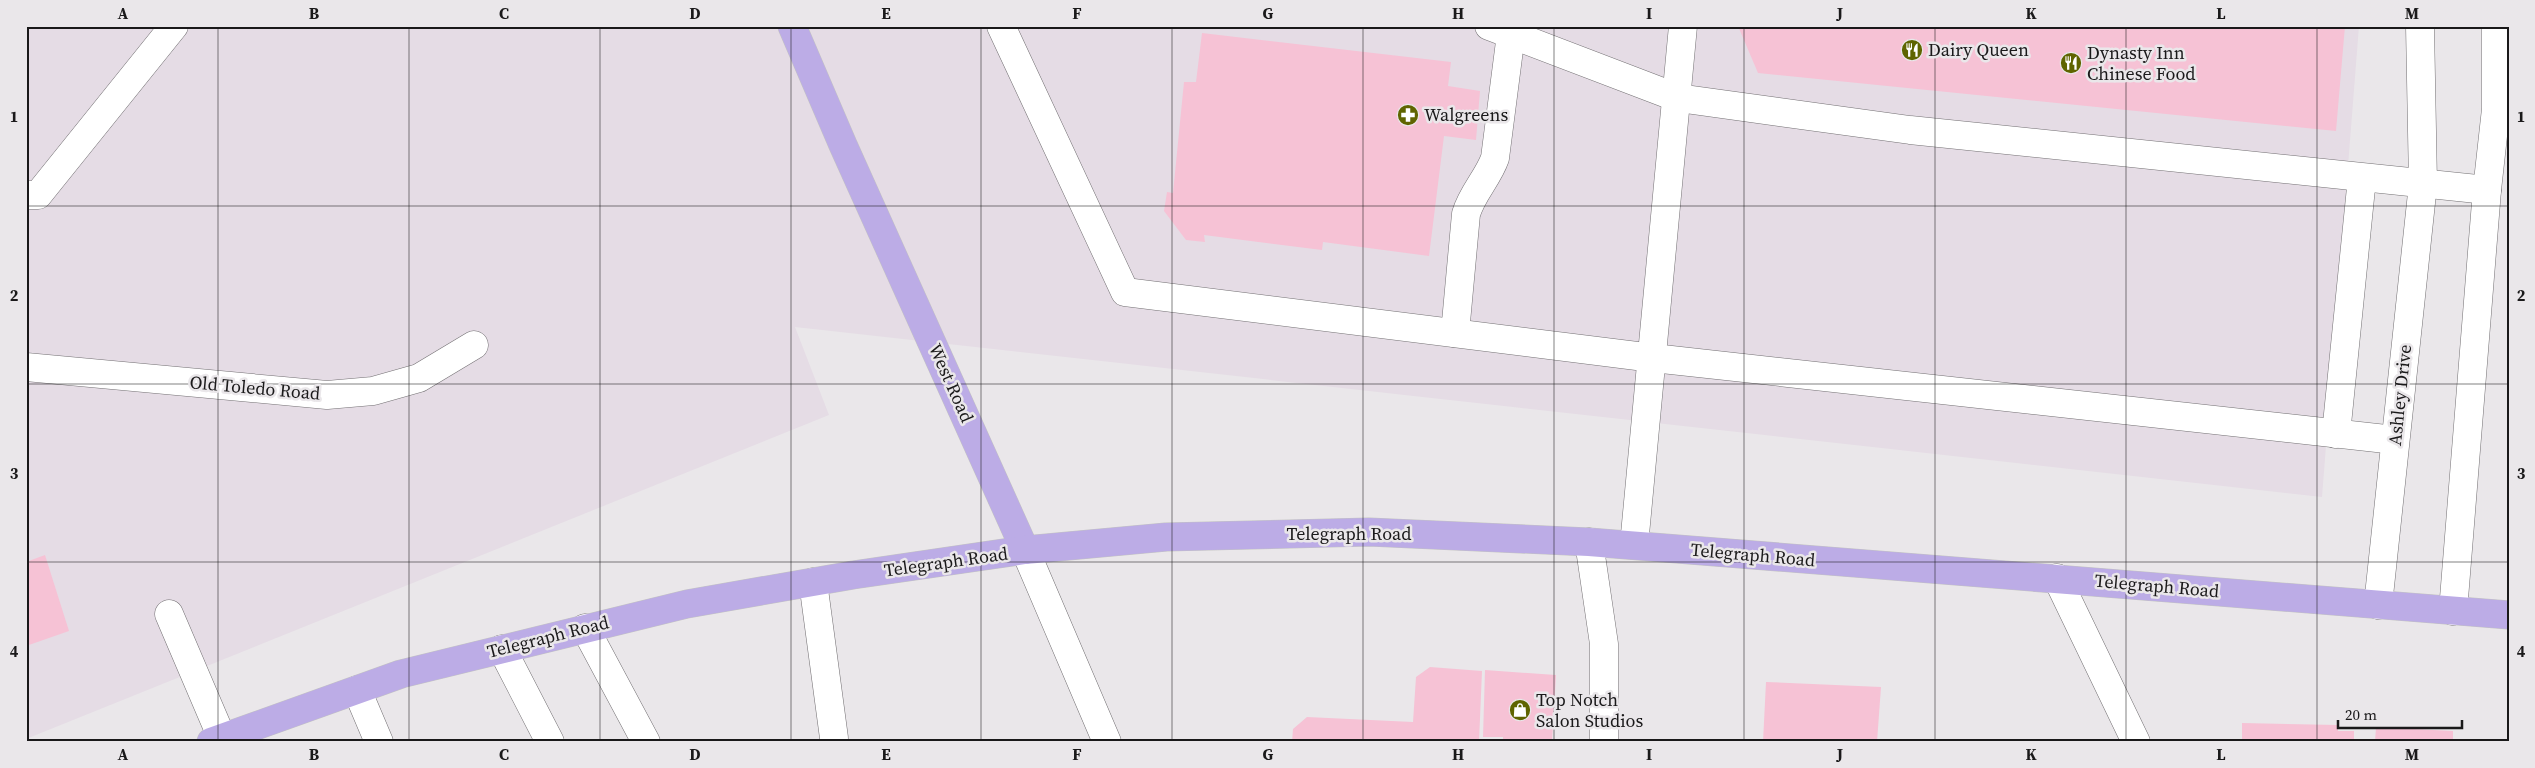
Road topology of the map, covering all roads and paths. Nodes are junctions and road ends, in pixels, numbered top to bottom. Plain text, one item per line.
1 (174, 26) edge
2 (792, 26) edge
3 (1683, 26) edge
4 (2420, 26) edge
5 (2496, 26) edge
6 (1008, 28) edge
7 (1500, 30) edge
8 (1678, 98) junction
9 (2362, 178) junction
10 (2423, 184) junction
11 (2487, 190) junction
12 (26, 196) edge
13 (1455, 333) junction
14 (474, 345) dead end
15 (1652, 358) junction
16 (26, 367) edge
17 (2336, 434) junction
18 (2395, 440) junction
19 (1589, 542) junction
20 (1634, 545) junction
21 (1025, 550) junction
22 (2057, 578) junction
23 (813, 582) junction
24 (2378, 605) junction
25 (2453, 611) junction
26 (169, 614) dead end
27 (2509, 615) edge
28 (585, 628) junction
29 (502, 649) junction
30 (357, 690) junction
31 (217, 740) edge
32 (832, 740) edge
33 (379, 742) edge
34 (550, 742) edge
35 (646, 742) edge
36 (1107, 742) edge
37 (1604, 742) edge
38 (2136, 742) edge

1 - 12 street
2 - 21 main road, West Road
3 - 8 street
4 - 10 street, Ashley Drive
5 - 11 street
6 - 13 street
7 - 8 street
7 - 13 street
8 - 9 street
8 - 15 street
9 - 10 street
9 - 17 street
10 - 11 street
10 - 18 street, Ashley Drive
11 - 25 street
13 - 15 street
14 - 16 street, Old Toledo Road
15 - 17 street
15 - 20 street
17 - 18 street
18 - 24 street, Ashley Drive
19 - 20 main road, Telegraph Road
19 - 21 main road, Telegraph Road
19 - 37 street
20 - 22 main road, Telegraph Road
21 - 23 main road, Telegraph Road
21 - 36 street, West Road
22 - 24 main road, Telegraph Road
22 - 38 street
23 - 28 main road, Telegraph Road
23 - 32 street
24 - 25 main road, Telegraph Road
25 - 27 main road, Telegraph Road
26 - 31 street
28 - 29 main road, Telegraph Road
28 - 35 street
29 - 30 main road, Telegraph Road
29 - 34 street
30 - 31 main road, Telegraph Road
30 - 33 street

